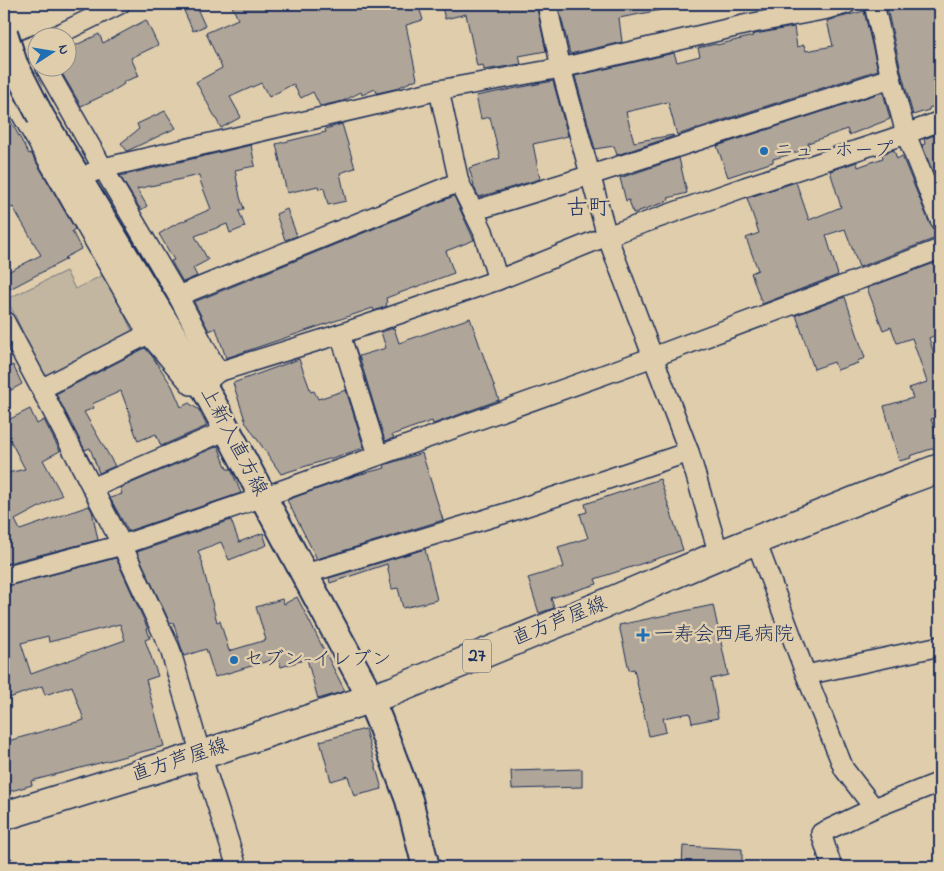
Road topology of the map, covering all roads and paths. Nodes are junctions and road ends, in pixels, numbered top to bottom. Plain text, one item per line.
1 (120, 4) edge
2 (547, 4) edge
3 (846, 4) edge
4 (874, 4) edge
5 (72, 28) edge
6 (4, 33) edge
7 (28, 48) edge
8 (4, 57) edge
9 (561, 68) junction
10 (51, 78) edge
11 (892, 78) junction
12 (4, 84) edge
13 (439, 90) junction
14 (940, 121) edge
15 (906, 134) junction
16 (97, 170) junction
17 (591, 175) junction
18 (459, 182) junction
19 (473, 211) junction
20 (940, 220) edge
21 (608, 236) junction
22 (940, 249) edge
23 (498, 280) junction
24 (178, 296) junction
25 (4, 320) edge
26 (148, 334) junction
27 (340, 334) junction
28 (653, 356) junction
29 (210, 378) junction
30 (41, 389) junction
31 (227, 430) junction
32 (689, 452) junction
33 (378, 455) junction
34 (940, 468) edge
35 (92, 488) junction
36 (263, 497) junction
37 (756, 541) junction
38 (122, 545) junction
39 (719, 555) junction
40 (305, 574) junction
41 (4, 576) edge
42 (940, 646) edge
43 (806, 675) junction
44 (370, 698) junction
45 (201, 755) junction
46 (940, 782) edge
47 (874, 808) junction
48 (4, 816) edge
49 (237, 867) edge
50 (426, 867) edge
51 (832, 867) edge

1 - 5 street
2 - 9 street
3 - 9 street
4 - 11 street
6 - 29 main road, 上新入直方線, bridge
7 - 8 street
9 - 13 street
9 - 17 street
10 - 16 street
11 - 15 street
11 - 17 street
12 - 26 street
13 - 16 street
13 - 18 street
14 - 15 street
15 - 20 street
15 - 21 street
16 - 24 street
17 - 19 street
17 - 21 street
18 - 19 street
18 - 24 street
19 - 23 street
21 - 23 street
21 - 28 street
22 - 28 street
23 - 27 street
24 - 29 street
25 - 30 street
26 - 29 street
26 - 30 street
27 - 29 street
27 - 33 street
28 - 32 street
28 - 33 street
29 - 31 main road, 上新入直方線
30 - 35 street
31 - 35 street
31 - 36 main road, 上新入直方線
32 - 39 street
32 - 40 street
33 - 36 street
34 - 37 main road, 直方芦屋線 / 27
35 - 38 street
36 - 38 street
36 - 40 main road, 上新入直方線
37 - 39 main road, 直方芦屋線 / 27
37 - 43 street
38 - 41 street
38 - 45 street
39 - 44 main road, 直方芦屋線 / 27
40 - 44 main road, 上新入直方線
42 - 43 street
43 - 47 street
44 - 45 main road, 直方芦屋線 / 27
44 - 50 main road, 上新入直方線
45 - 48 main road, 直方芦屋線 / 27
45 - 49 street
46 - 47 street
47 - 51 street

